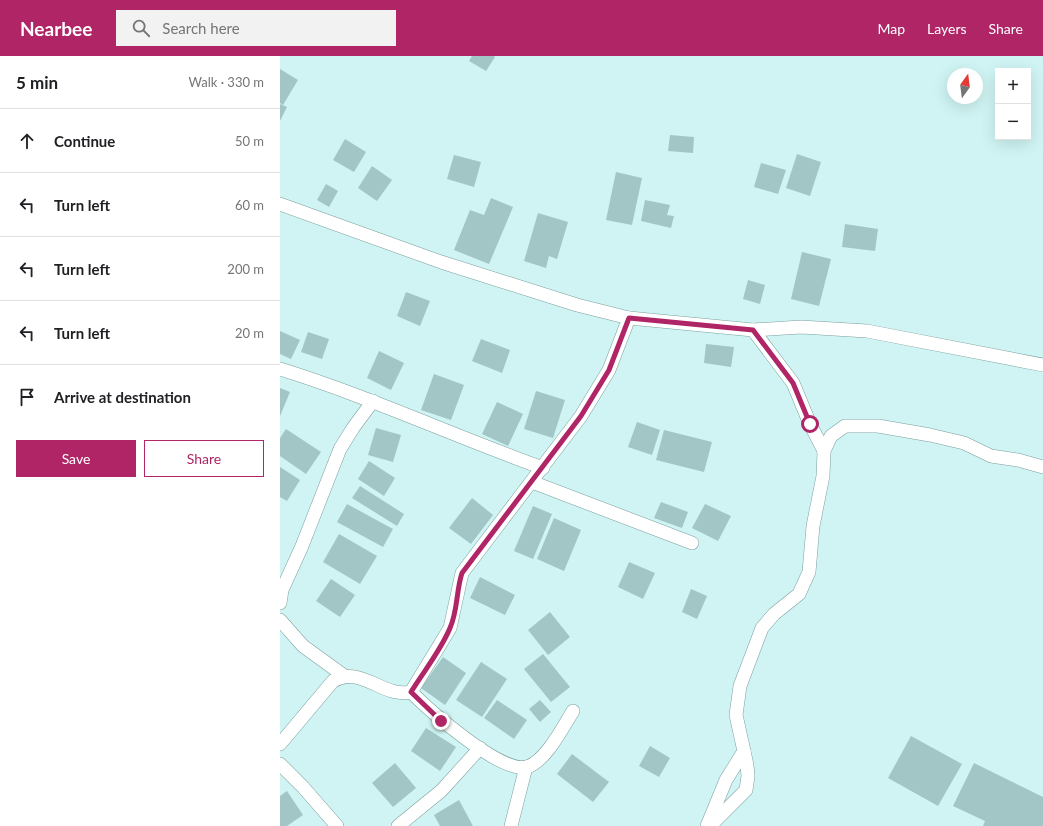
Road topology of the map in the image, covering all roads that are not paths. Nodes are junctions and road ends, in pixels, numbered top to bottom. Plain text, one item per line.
1 (280, 204) edge
2 (629, 318) junction
3 (753, 330) junction
4 (1043, 365) edge
5 (280, 369) edge
6 (374, 401) junction
7 (824, 451) junction
8 (1043, 466) edge
9 (543, 468) junction
10 (532, 482) junction
11 (692, 543) dead end
12 (280, 604) edge
13 (280, 620) edge
14 (343, 675) junction
15 (411, 692) junction
16 (573, 711) dead end
17 (280, 744) edge
18 (480, 748) junction
19 (744, 751) junction
20 (280, 764) edge
21 (526, 767) junction
22 (337, 826) edge
23 (398, 826) edge
24 (511, 826) edge
25 (707, 826) edge
26 (710, 826) edge

1 - 2 street
2 - 3 street
2 - 9 street
3 - 4 street
3 - 7 street
5 - 6 street
6 - 9 street
6 - 12 street
7 - 8 street
7 - 19 street
9 - 10 street
10 - 11 street
10 - 15 street
13 - 14 street
14 - 15 street
14 - 17 street
15 - 18 street
16 - 21 street
18 - 21 street
18 - 23 street
19 - 25 street
19 - 26 street
20 - 22 street
21 - 24 street

